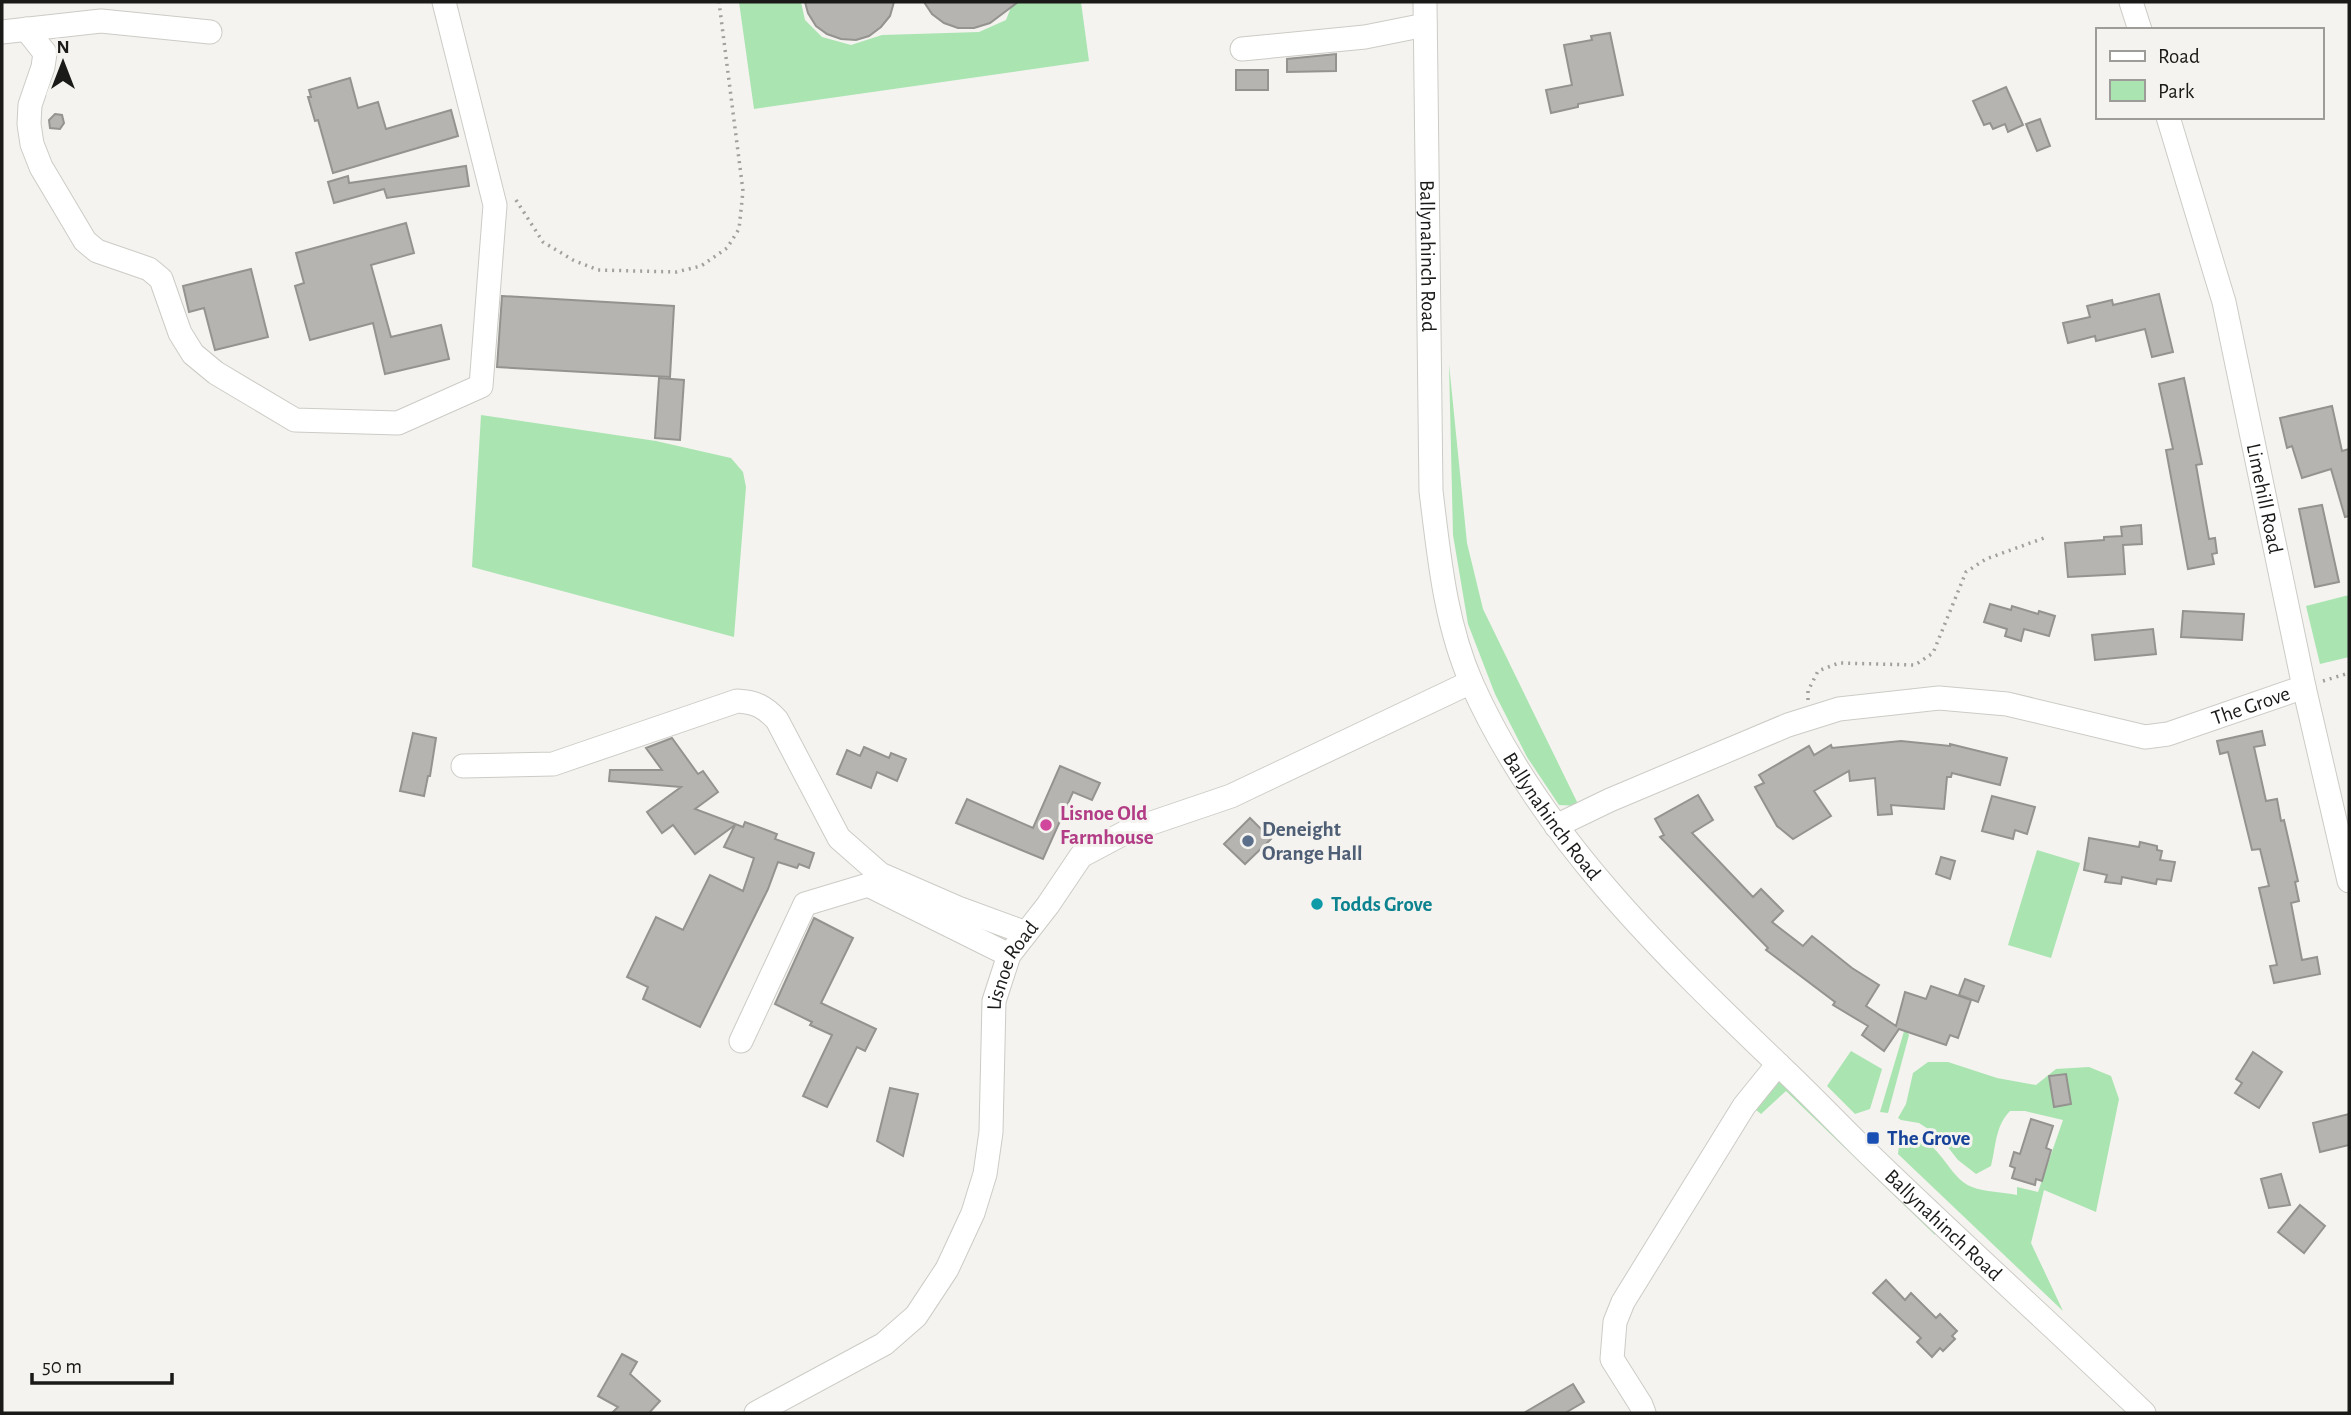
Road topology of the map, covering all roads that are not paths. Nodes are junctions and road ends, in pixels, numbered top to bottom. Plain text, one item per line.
1 (444, 2) edge
2 (2131, 2) edge
3 (1425, 13) edge
4 (2139, 28) edge
5 (26, 29) junction
6 (2, 32) edge
7 (210, 32) dead end
8 (1242, 49) dead end
9 (2169, 119) edge
10 (1471, 682) junction
11 (2304, 687) junction
12 (463, 766) dead end
13 (1556, 826) junction
14 (2349, 881) edge
15 (1026, 933) junction
16 (1009, 955) junction
17 (741, 1041) dead end
18 (1779, 1064) junction
19 (756, 1413) edge
20 (1644, 1413) edge
21 (2144, 1413) edge

1 - 5 street
2 - 4 street
3 - 8 street
3 - 10 street, Ballynahinch Road
5 - 6 street
5 - 7 street
9 - 11 street, Limehill Road
10 - 13 street, Ballynahinch Road
10 - 15 street, Lisnoe Road
11 - 13 street, The Grove
11 - 14 street, Limehill Road
12 - 15 street
13 - 18 street, Ballynahinch Road
15 - 16 street, Lisnoe Road
16 - 17 street
16 - 19 street, Lisnoe Road
18 - 20 street
18 - 21 street, Ballynahinch Road

